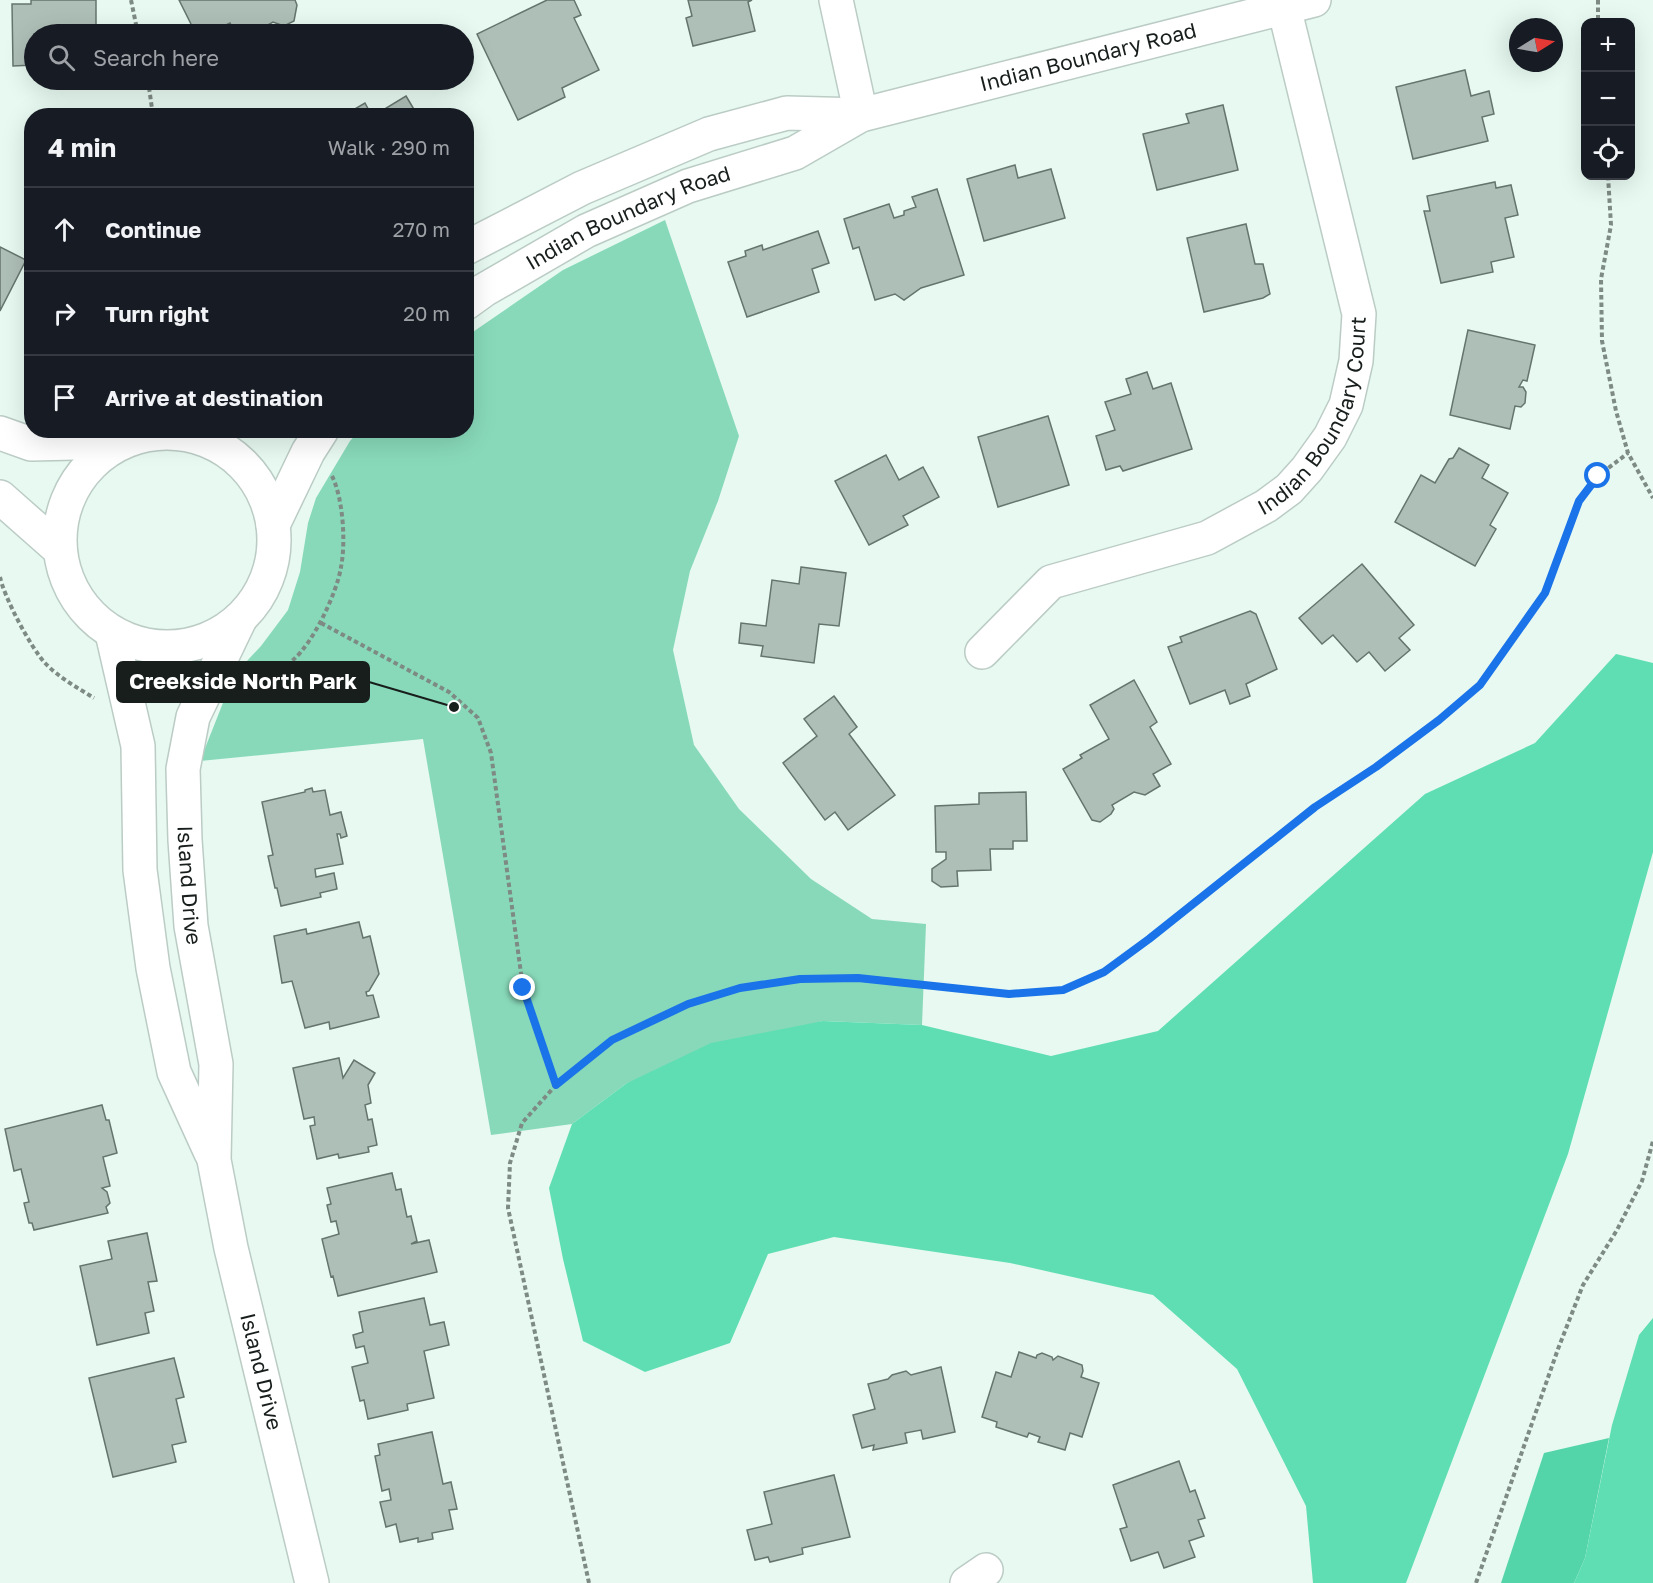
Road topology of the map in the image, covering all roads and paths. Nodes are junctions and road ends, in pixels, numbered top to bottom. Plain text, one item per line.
1 (130, 0) edge
2 (836, 0) edge
3 (1598, 0) edge
4 (1299, 3) edge
5 (1598, 18) edge
6 (136, 24) edge
7 (149, 90) edge
8 (152, 108) edge
9 (861, 115) junction
10 (1608, 180) edge
11 (474, 244) edge
12 (474, 297) edge
13 (0, 433) edge
14 (132, 438) edge
15 (202, 438) edge
16 (317, 438) edge
17 (120, 442) junction
18 (1628, 453) junction
19 (327, 467) dead end
20 (0, 496) edge
21 (1653, 498) edge
22 (273, 525) junction
23 (59, 549) junction
24 (0, 577) edge
25 (240, 619) junction
26 (321, 623) junction
27 (112, 633) junction
28 (982, 652) dead end
29 (239, 695) dead end
30 (99, 701) dead end
31 (556, 1085) junction
32 (1653, 1141) edge
33 (214, 1160) junction
34 (312, 1583) edge
35 (589, 1583) edge
36 (1476, 1583) edge

1 - 6 path
2 - 9 street
3 - 5 path
4 - 9 street, Indian Boundary Road
4 - 28 street, Indian Boundary Court
7 - 8 path
9 - 11 street, Indian Boundary Road
9 - 12 street, Indian Boundary Road
10 - 18 path
13 - 17 street
14 - 17 street
15 - 22 street
16 - 22 street
17 - 23 street
18 - 21 path
18 - 31 path
19 - 26 path
20 - 23 street
22 - 25 street
23 - 27 street
24 - 30 path
25 - 27 street
25 - 33 street, Island Drive
26 - 29 path
26 - 31 path
27 - 33 street, Island Drive
31 - 35 path
32 - 36 path
33 - 34 street, Island Drive

